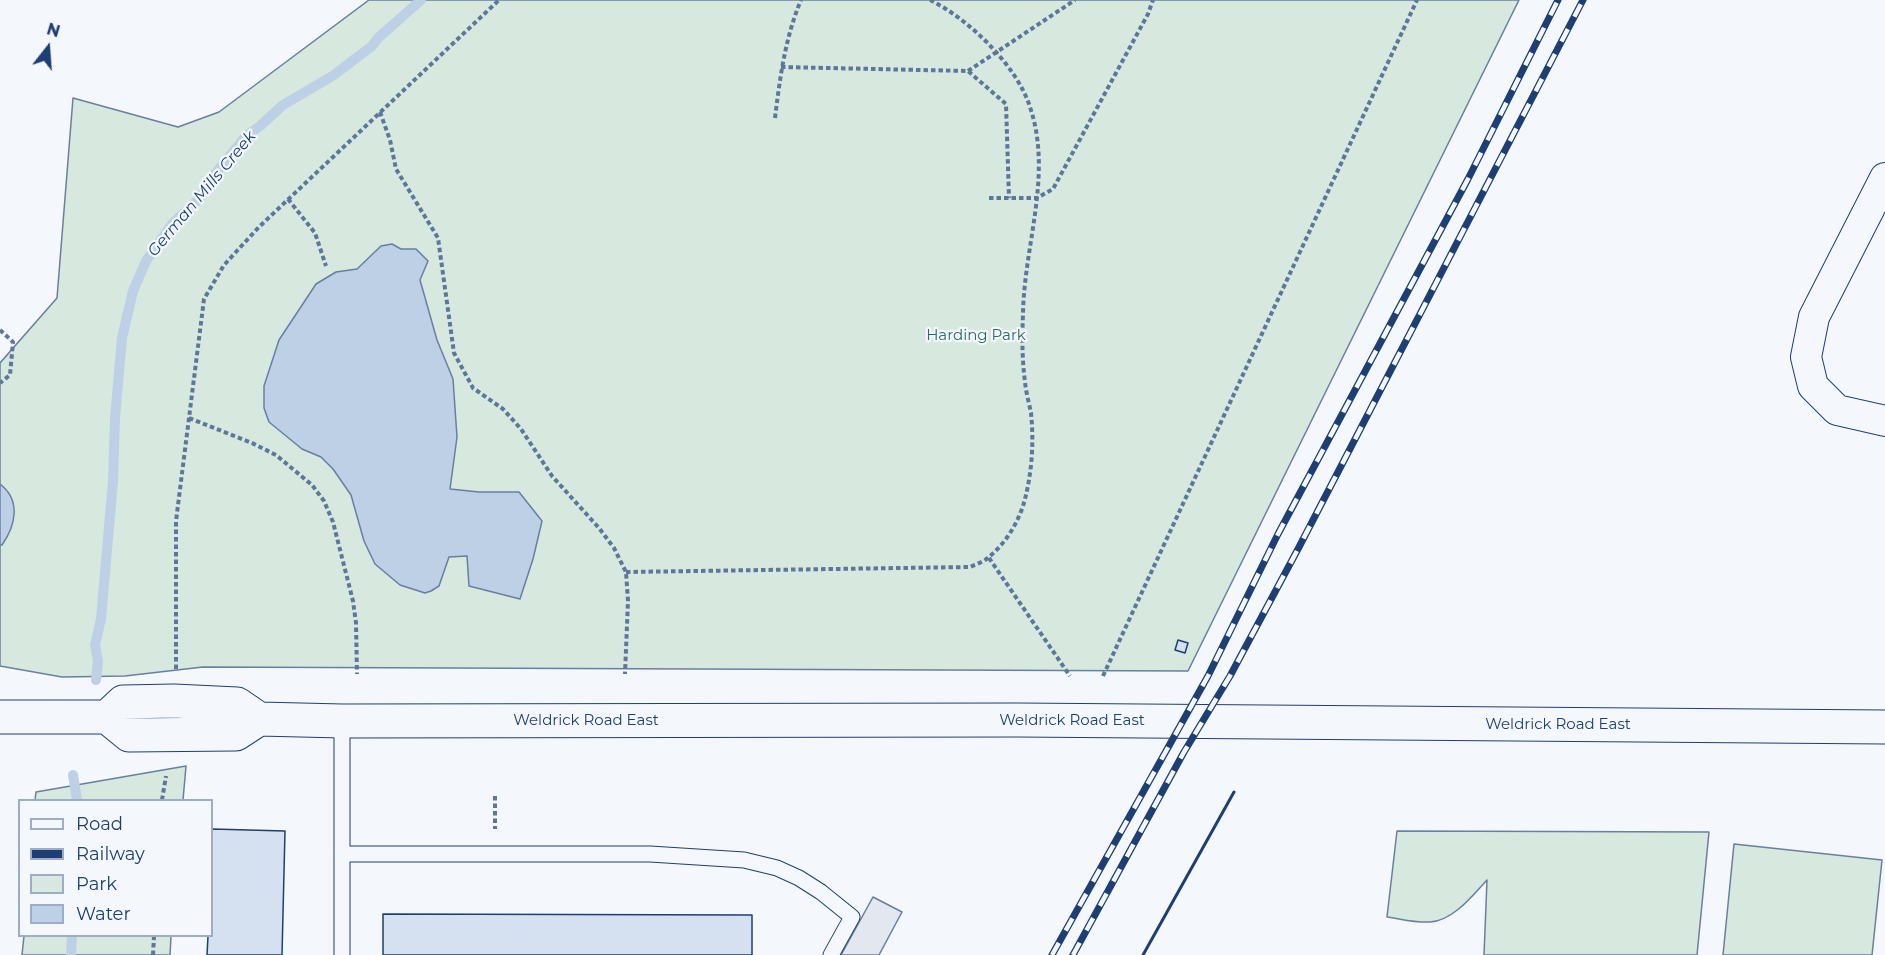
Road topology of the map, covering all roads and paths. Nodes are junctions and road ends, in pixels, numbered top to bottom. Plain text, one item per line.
1 (499, 0) edge
2 (801, 0) edge
3 (930, 0) edge
4 (1075, 0) edge
5 (1153, 0) edge
6 (1417, 0) edge
7 (996, 54) junction
8 (781, 67) junction
9 (968, 71) junction
10 (380, 112) junction
11 (775, 118) dead end
12 (1885, 178) edge
13 (989, 198) dead end
14 (1009, 198) junction
15 (1037, 198) junction
16 (288, 199) junction
17 (326, 266) dead end
18 (0, 330) edge
19 (0, 383) edge
20 (189, 418) junction
21 (1885, 421) edge
22 (989, 558) junction
23 (626, 572) junction
24 (357, 674) dead end
25 (625, 674) dead end
26 (1070, 676) dead end
27 (1103, 676) dead end
28 (176, 679) dead end
29 (0, 717) edge
30 (342, 721) junction
31 (1885, 727) edge
32 (166, 777) dead end
33 (495, 796) dead end
34 (162, 799) edge
35 (342, 854) junction
36 (495, 854) junction
37 (154, 937) edge
38 (153, 955) edge
39 (342, 955) edge
40 (831, 955) edge

1 - 10 path
2 - 8 path
3 - 7 path
4 - 7 path
5 - 15 path
6 - 27 path
7 - 9 path
7 - 15 path
8 - 9 path
8 - 11 path
9 - 14 path
10 - 16 path
10 - 23 path
12 - 21 street
13 - 14 path
14 - 15 path
15 - 22 path
16 - 17 path
16 - 20 path
18 - 19 path
20 - 24 path
20 - 28 path
22 - 23 path
22 - 26 path
23 - 25 path
29 - 30 street, Weldrick Road East
30 - 31 street, Weldrick Road East
30 - 35 lane
32 - 34 path
33 - 36 path
35 - 36 lane
35 - 39 lane
36 - 40 lane
37 - 38 path

